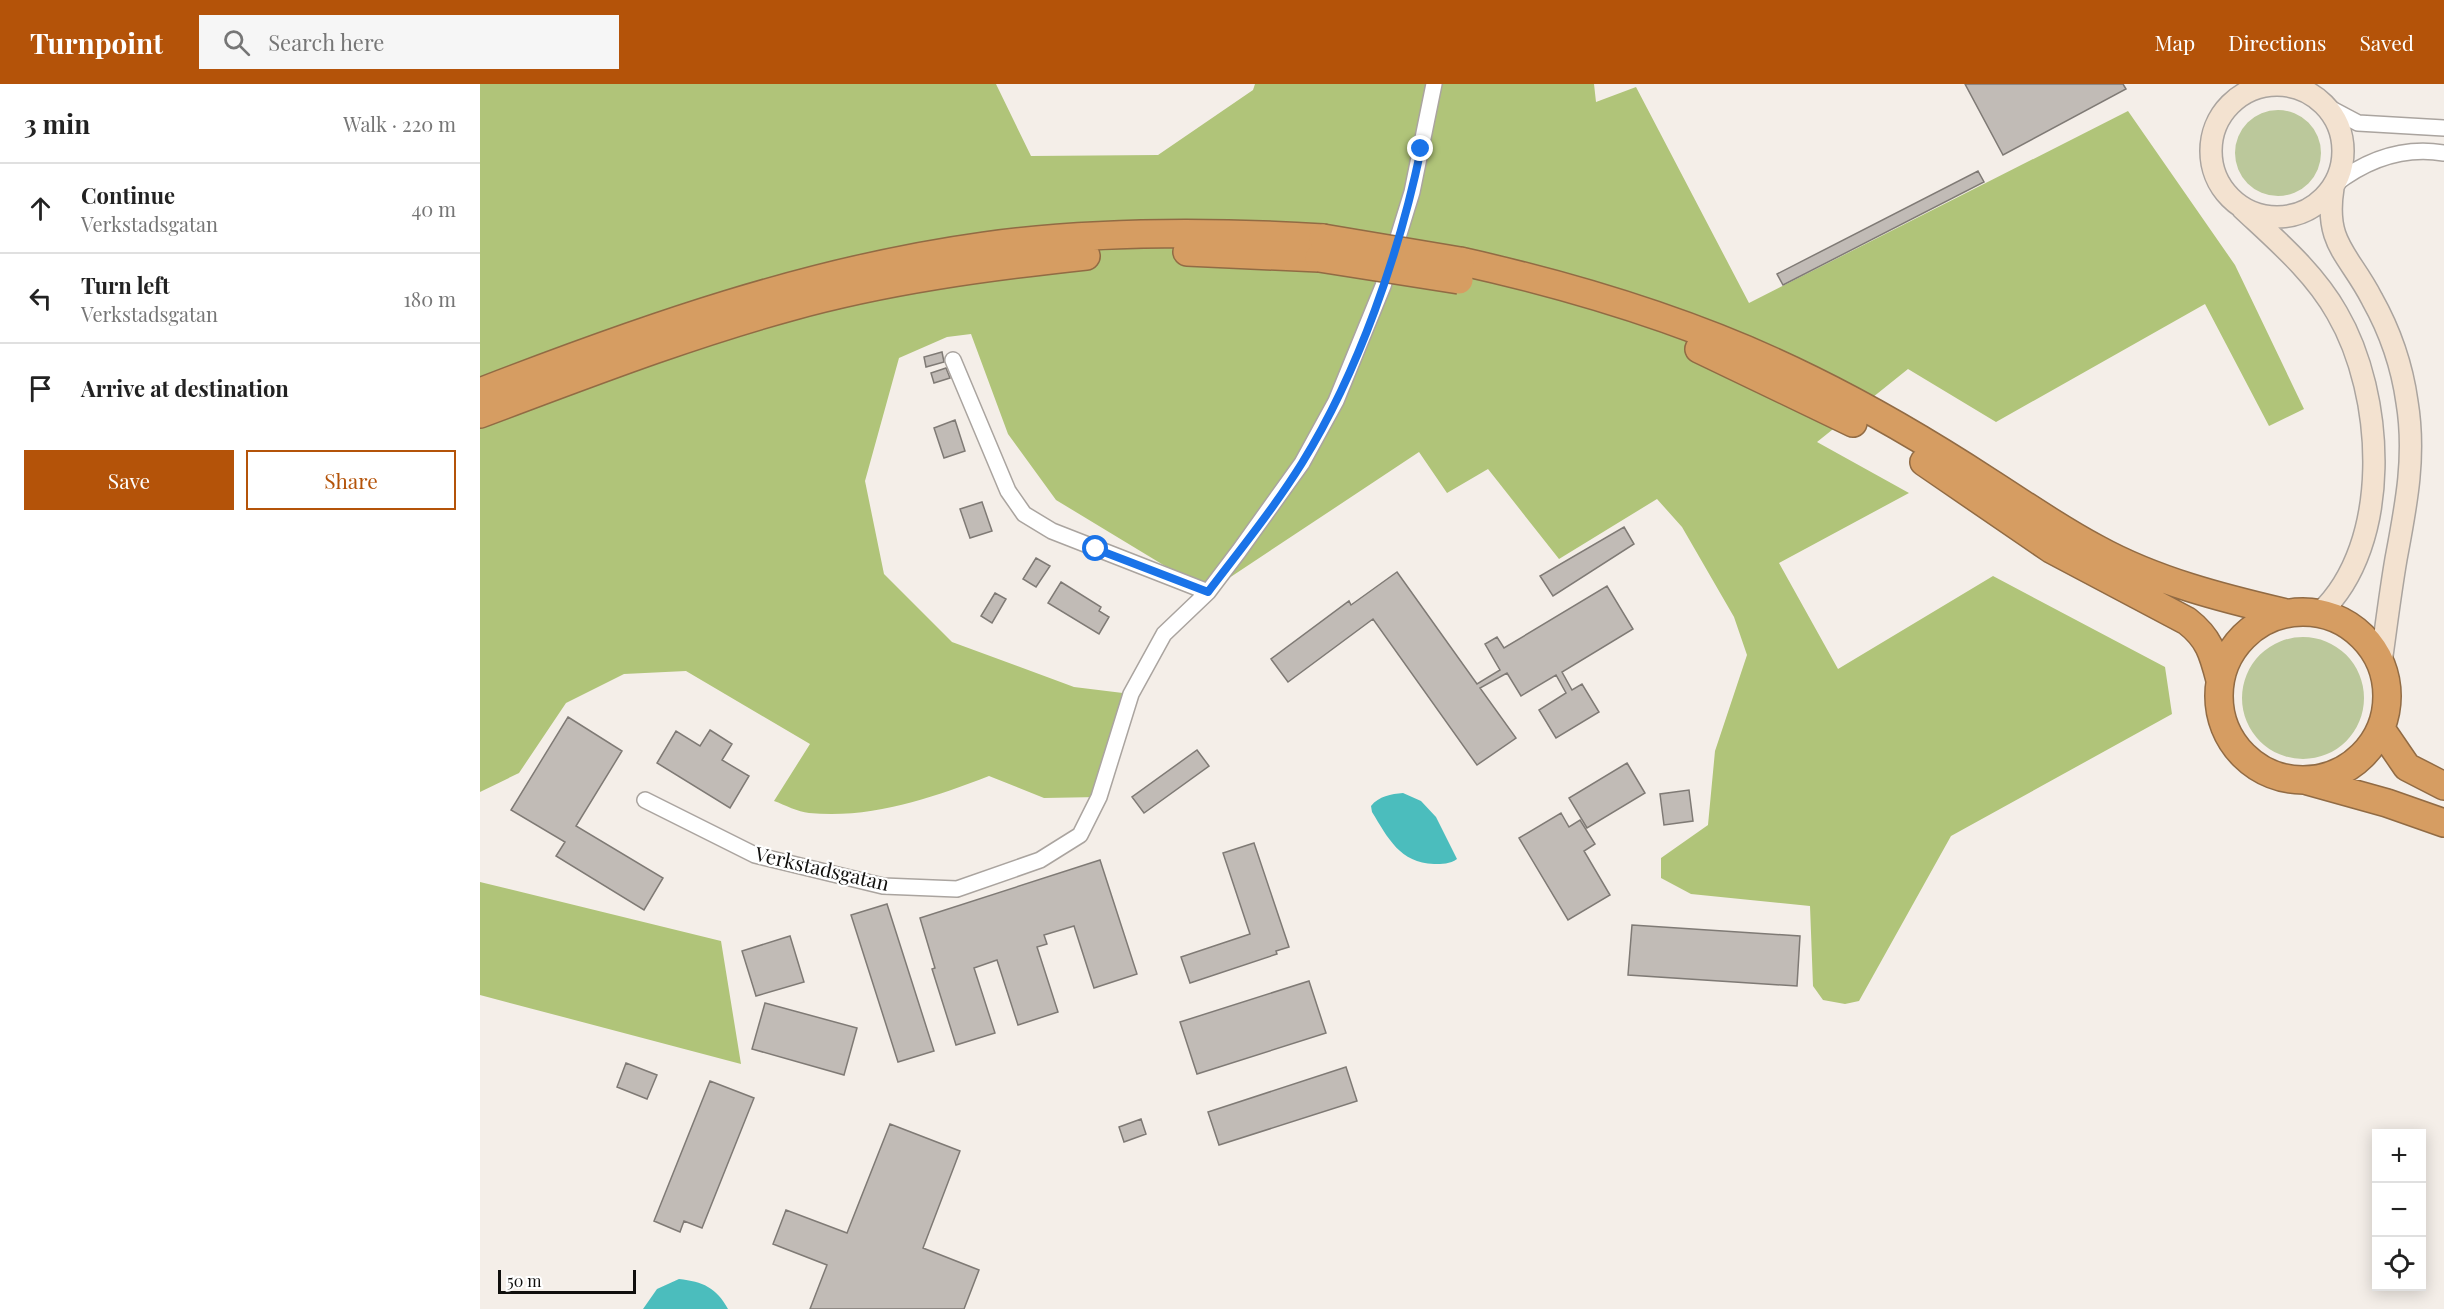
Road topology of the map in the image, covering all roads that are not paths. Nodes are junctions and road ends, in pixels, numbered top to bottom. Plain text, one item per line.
1 (1434, 84) edge
2 (2307, 84) edge
3 (2231, 94) edge
4 (2323, 103) junction
5 (2444, 128) edge
6 (2444, 153) edge
7 (2333, 187) junction
8 (2242, 208) junction
9 (1321, 248) junction
10 (1459, 270) junction
11 (953, 360) dead end
12 (480, 392) edge
13 (480, 414) edge
14 (1208, 592) junction
15 (2286, 613) junction
16 (2320, 613) junction
17 (2380, 663) junction
18 (2220, 680) junction
19 (2381, 729) junction
20 (2304, 780) junction
21 (2444, 786) edge
22 (645, 800) dead end
23 (2444, 823) edge

1 - 14 street, Verkstadsgatan
2 - 4 main road
3 - 4 main road
3 - 8 main road
4 - 5 street
4 - 7 main road
6 - 7 street
7 - 8 main road
7 - 17 main road
8 - 16 main road
9 - 10 highway, bridge
9 - 12 highway
9 - 13 highway
10 - 15 highway
10 - 18 highway
11 - 14 street
14 - 22 street, Verkstadsgatan
15 - 16 highway
15 - 18 highway
16 - 17 highway
17 - 19 highway
18 - 20 highway
19 - 20 highway
19 - 21 highway
20 - 23 highway

